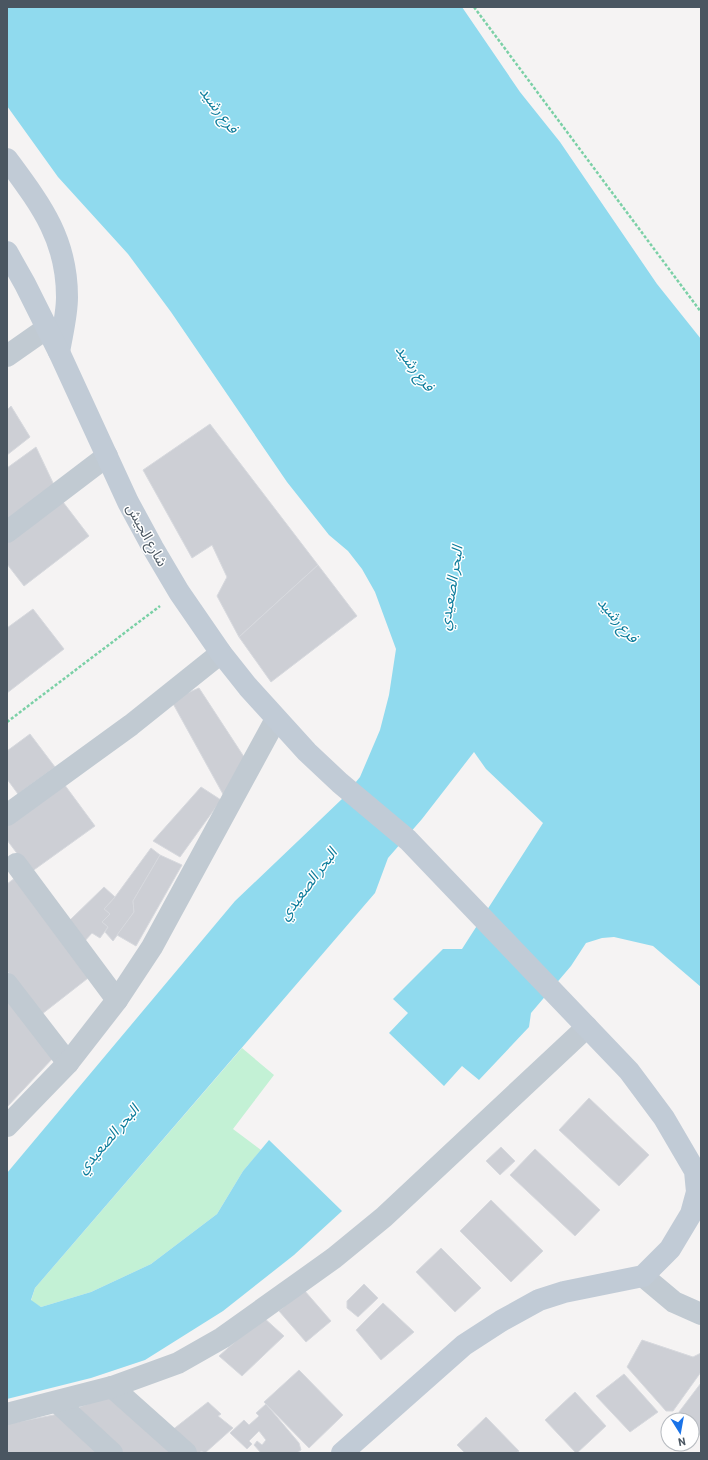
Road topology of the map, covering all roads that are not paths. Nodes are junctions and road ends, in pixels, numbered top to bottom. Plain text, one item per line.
1 (7, 159) edge
2 (7, 252) edge
3 (47, 328) junction
4 (59, 352) junction
5 (7, 356) edge
6 (107, 456) junction
7 (7, 532) edge
8 (221, 653) junction
9 (276, 719) junction
10 (7, 815) edge
11 (10, 863) edge
12 (7, 984) edge
13 (117, 1000) junction
14 (580, 1020) junction
15 (68, 1063) junction
16 (7, 1126) edge
17 (643, 1276) junction
18 (701, 1314) edge
19 (112, 1387) junction
20 (57, 1402) junction
21 (7, 1414) edge
22 (112, 1453) edge
23 (186, 1453) edge
24 (342, 1453) edge

1 - 4 main road
2 - 3 main road, شارع الجيش
3 - 4 main road, شارع الجيش
3 - 5 street
4 - 6 main road, شارع الجيش
6 - 7 street
6 - 8 main road, شارع الجيش
8 - 9 main road, شارع الجيش
8 - 10 street
9 - 13 street
9 - 14 main road, شارع الجيش
11 - 13 street
12 - 15 street
13 - 15 street
14 - 17 main road, شارع الجيش
14 - 19 street
15 - 16 street
17 - 18 street
17 - 24 main road
19 - 20 street
19 - 23 street
20 - 21 street
20 - 22 street

